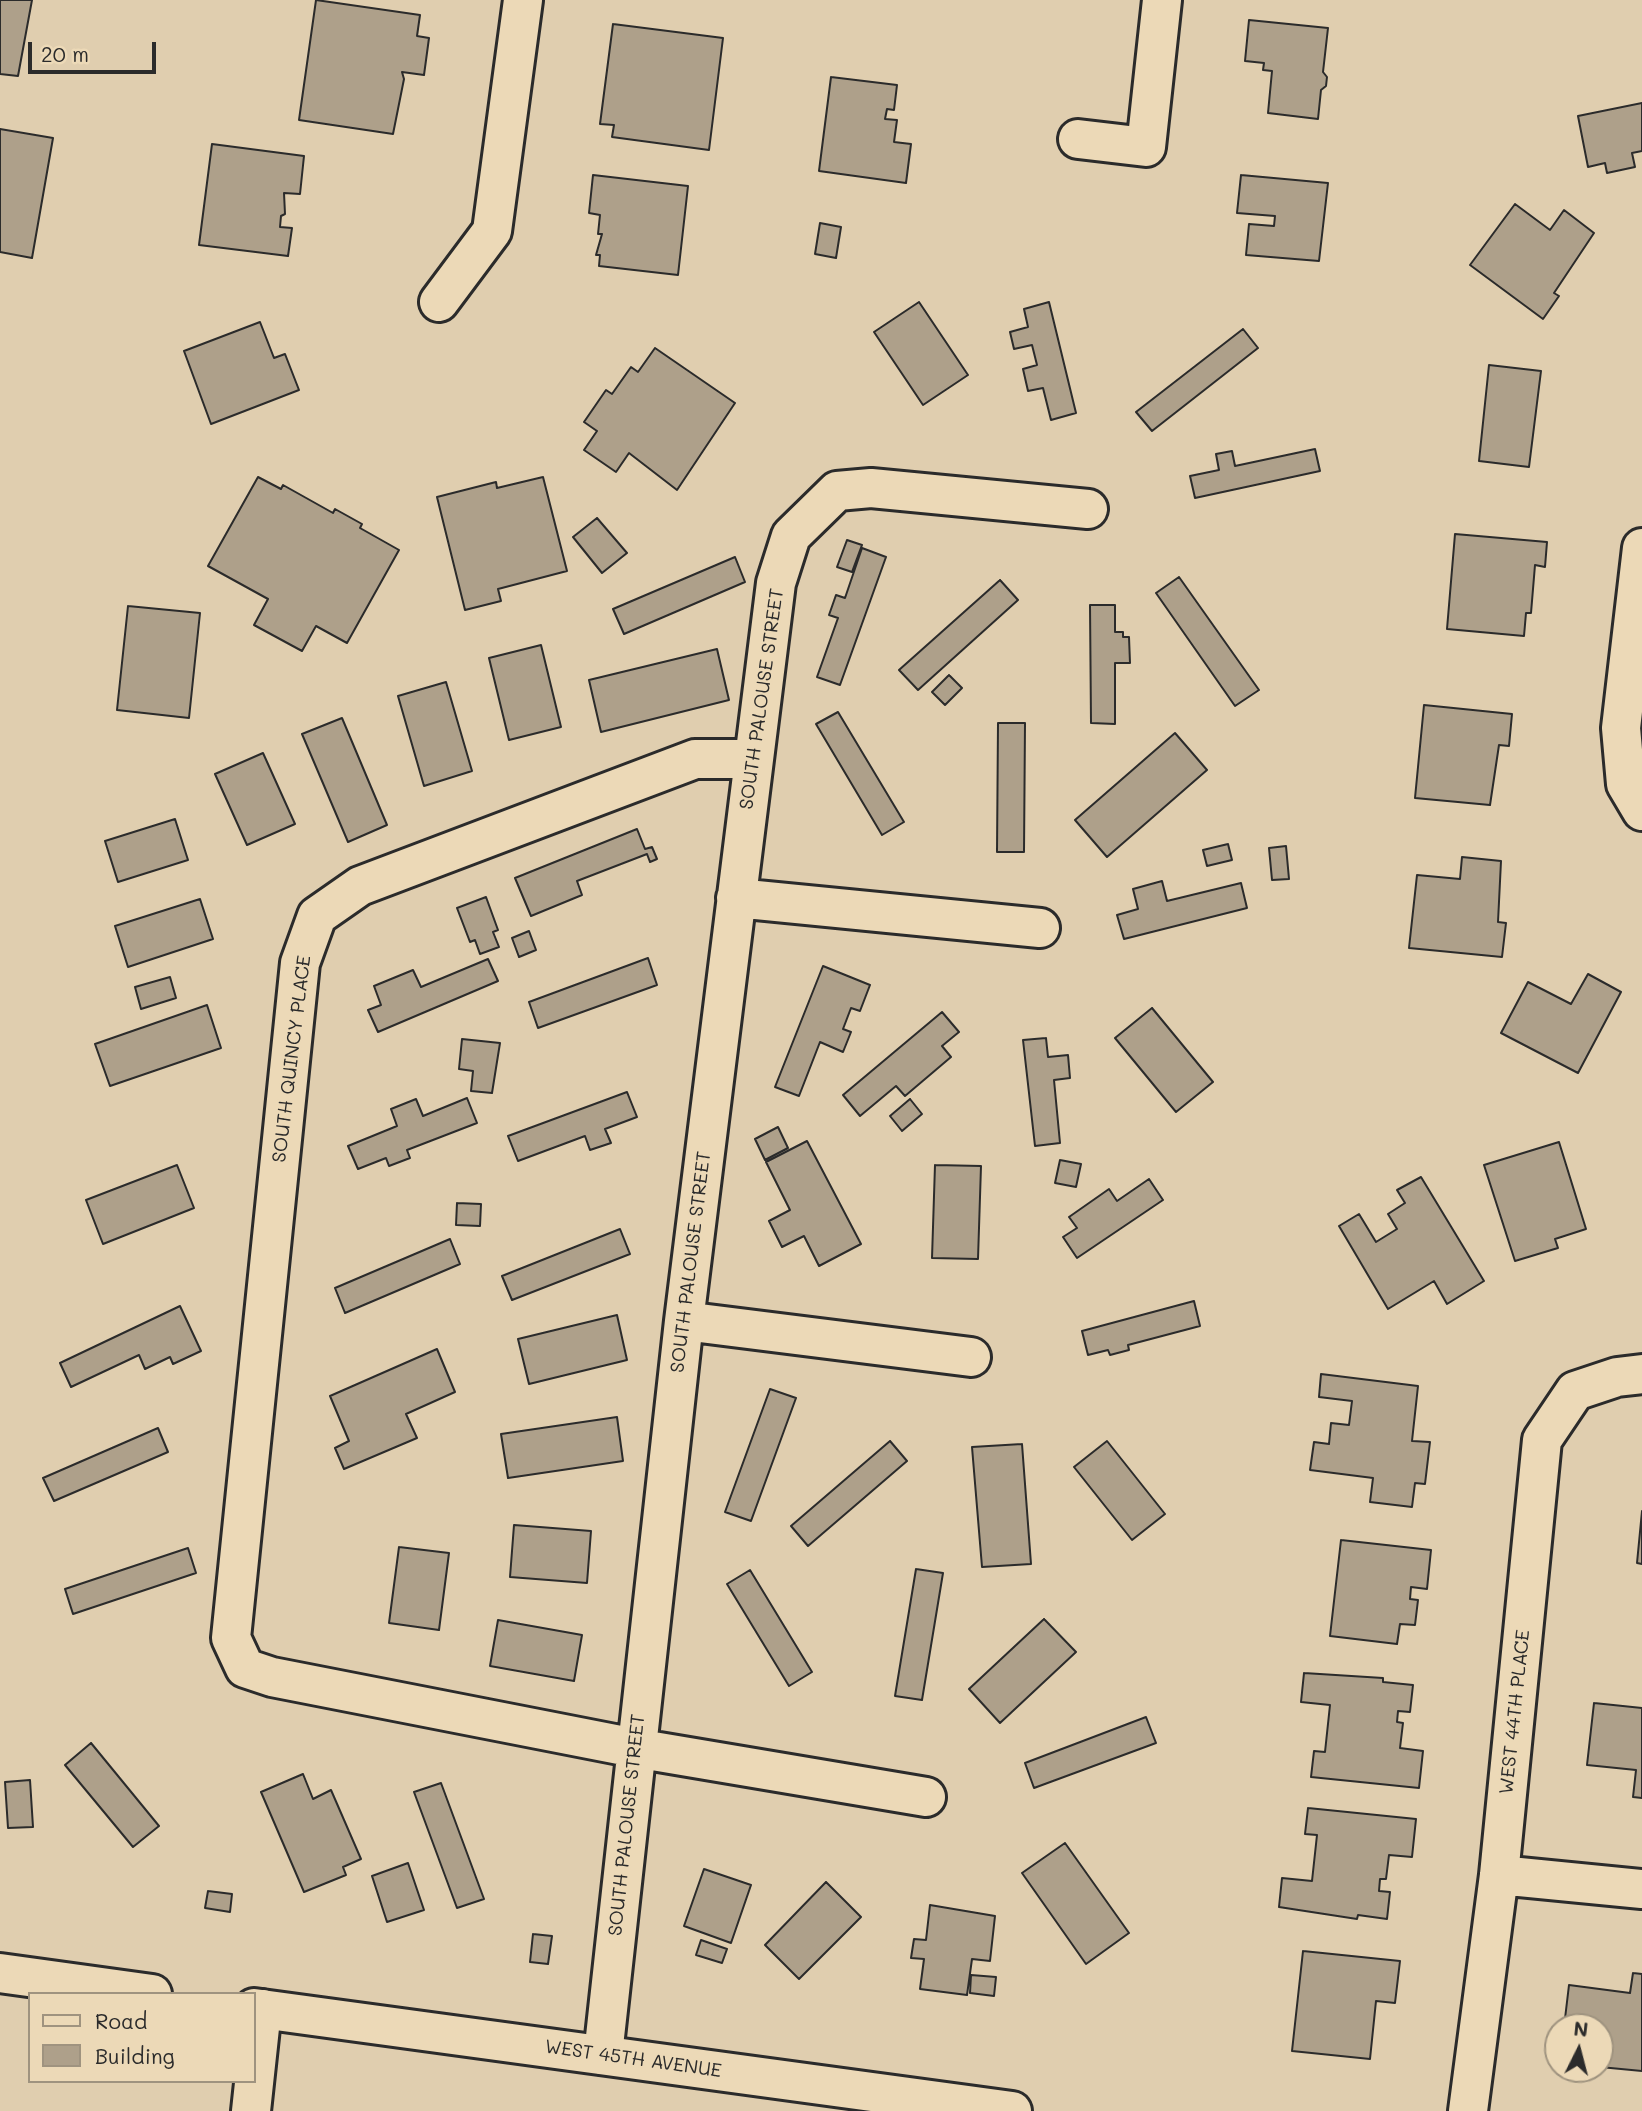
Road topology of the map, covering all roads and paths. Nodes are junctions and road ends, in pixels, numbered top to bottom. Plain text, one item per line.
1 (523, 0) edge
2 (1162, 0) edge
3 (1078, 139) dead end
4 (439, 302) dead end
5 (1088, 509) dead end
6 (1642, 548) edge
7 (753, 759) junction
8 (1642, 811) edge
9 (736, 898) junction
10 (1040, 928) dead end
11 (684, 1321) junction
12 (971, 1357) dead end
13 (1642, 1374) edge
14 (635, 1748) junction
15 (926, 1797) dead end
16 (1499, 1875) junction
17 (1642, 1889) edge
18 (0, 1973) edge
19 (138, 1992) edge
20 (258, 2008) edge
21 (256, 2037) edge
22 (603, 2055) junction
23 (253, 2083) edge
24 (251, 2111) edge
25 (1012, 2111) edge
26 (1468, 2111) edge

1 - 4 street
2 - 3 street
5 - 7 street, SOUTH PALOUSE STREET
6 - 8 street
7 - 9 street, SOUTH PALOUSE STREET
7 - 14 street, SOUTH QUINCY PLACE
9 - 10 street
9 - 11 street, SOUTH PALOUSE STREET
11 - 12 street
11 - 14 street, SOUTH PALOUSE STREET
13 - 16 street, WEST 44TH PLACE
14 - 15 street
14 - 22 street, SOUTH PALOUSE STREET
16 - 17 street
16 - 26 street, WEST 44TH PLACE
18 - 19 street
20 - 21 street
20 - 22 street, WEST 45TH AVENUE
22 - 25 street, WEST 45TH AVENUE
23 - 24 street

